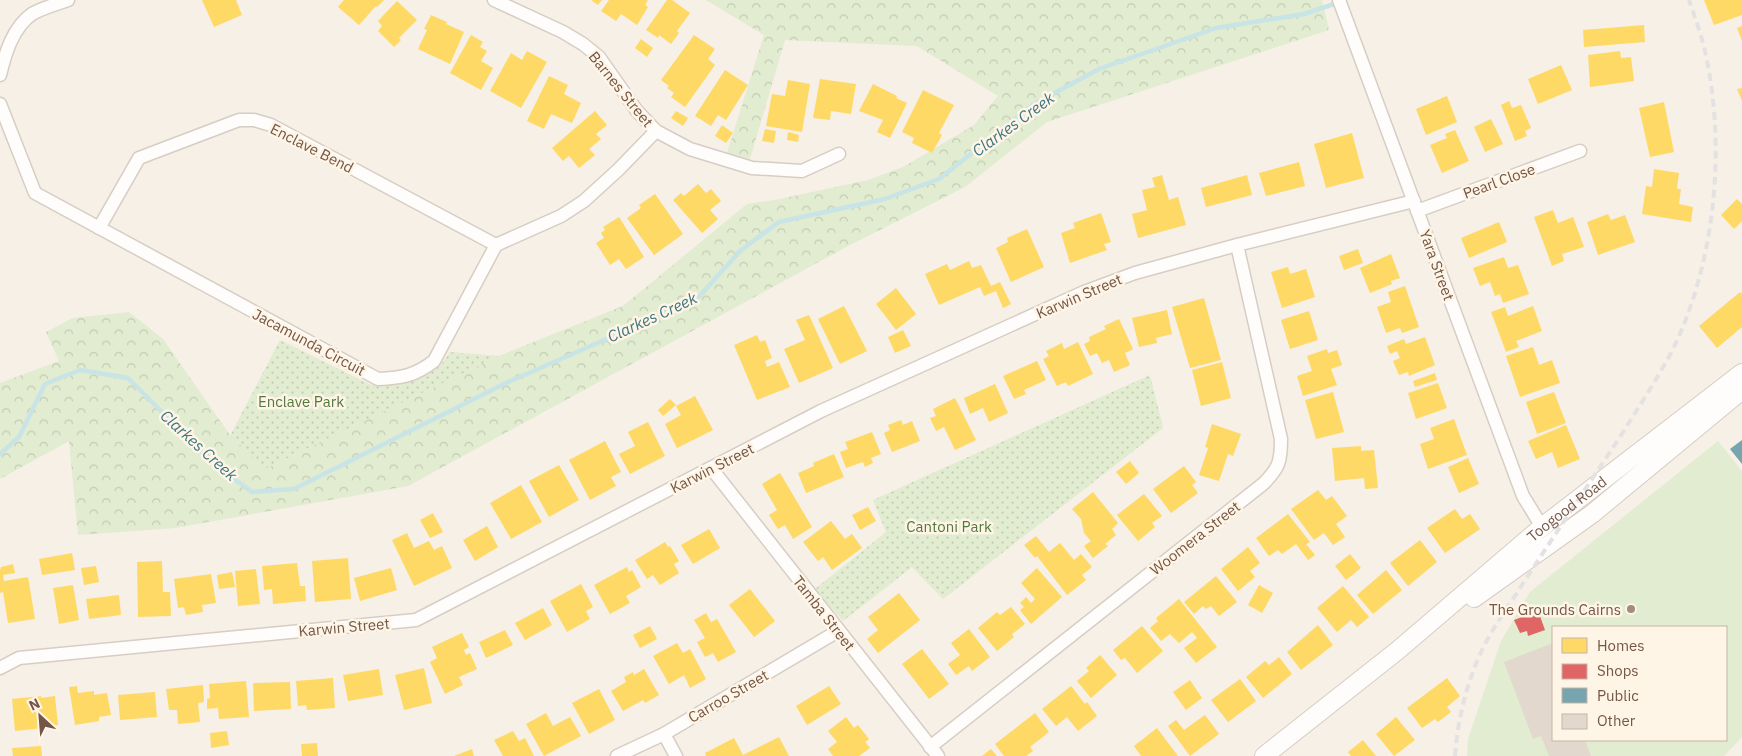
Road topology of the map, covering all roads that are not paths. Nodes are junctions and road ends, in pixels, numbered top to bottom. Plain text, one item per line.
1 (68, 0) edge
2 (494, 0) edge
3 (1339, 0) edge
4 (0, 75) edge
5 (0, 104) edge
6 (656, 131) junction
7 (1580, 151) dead end
8 (839, 154) dead end
9 (1416, 206) junction
10 (99, 228) junction
11 (496, 245) junction
12 (1237, 245) junction
13 (1742, 373) edge
14 (1742, 390) edge
15 (711, 468) junction
16 (1542, 527) junction
17 (1553, 542) junction
18 (838, 632) junction
19 (1397, 651) junction
20 (0, 668) edge
21 (664, 734) junction
22 (934, 751) edge
23 (617, 756) edge
24 (676, 756) edge
25 (1264, 756) edge

1 - 4 street
2 - 6 street, Barnes Street
3 - 9 street, Yara Street
5 - 10 street, Jacamunda Circuit
6 - 8 street, Barnes Street
6 - 11 street
7 - 9 street, Pearl Close
9 - 12 street, Karwin Street
9 - 16 street, Yara Street
10 - 11 street, Enclave Bend
10 - 11 street, Jacamunda Circuit
12 - 15 street, Karwin Street
12 - 22 street, Woomera Street
13 - 16 street, Toogood Road
14 - 17 street, Toogood Road
15 - 18 street, Tamba Street
15 - 20 street, Karwin Street
16 - 17 street
16 - 19 street, Toogood Road
17 - 19 street, Toogood Road
18 - 21 street, Carroo Street
18 - 22 street, Tamba Street
19 - 25 street, Toogood Road
21 - 23 street, Carroo Street
21 - 24 street

